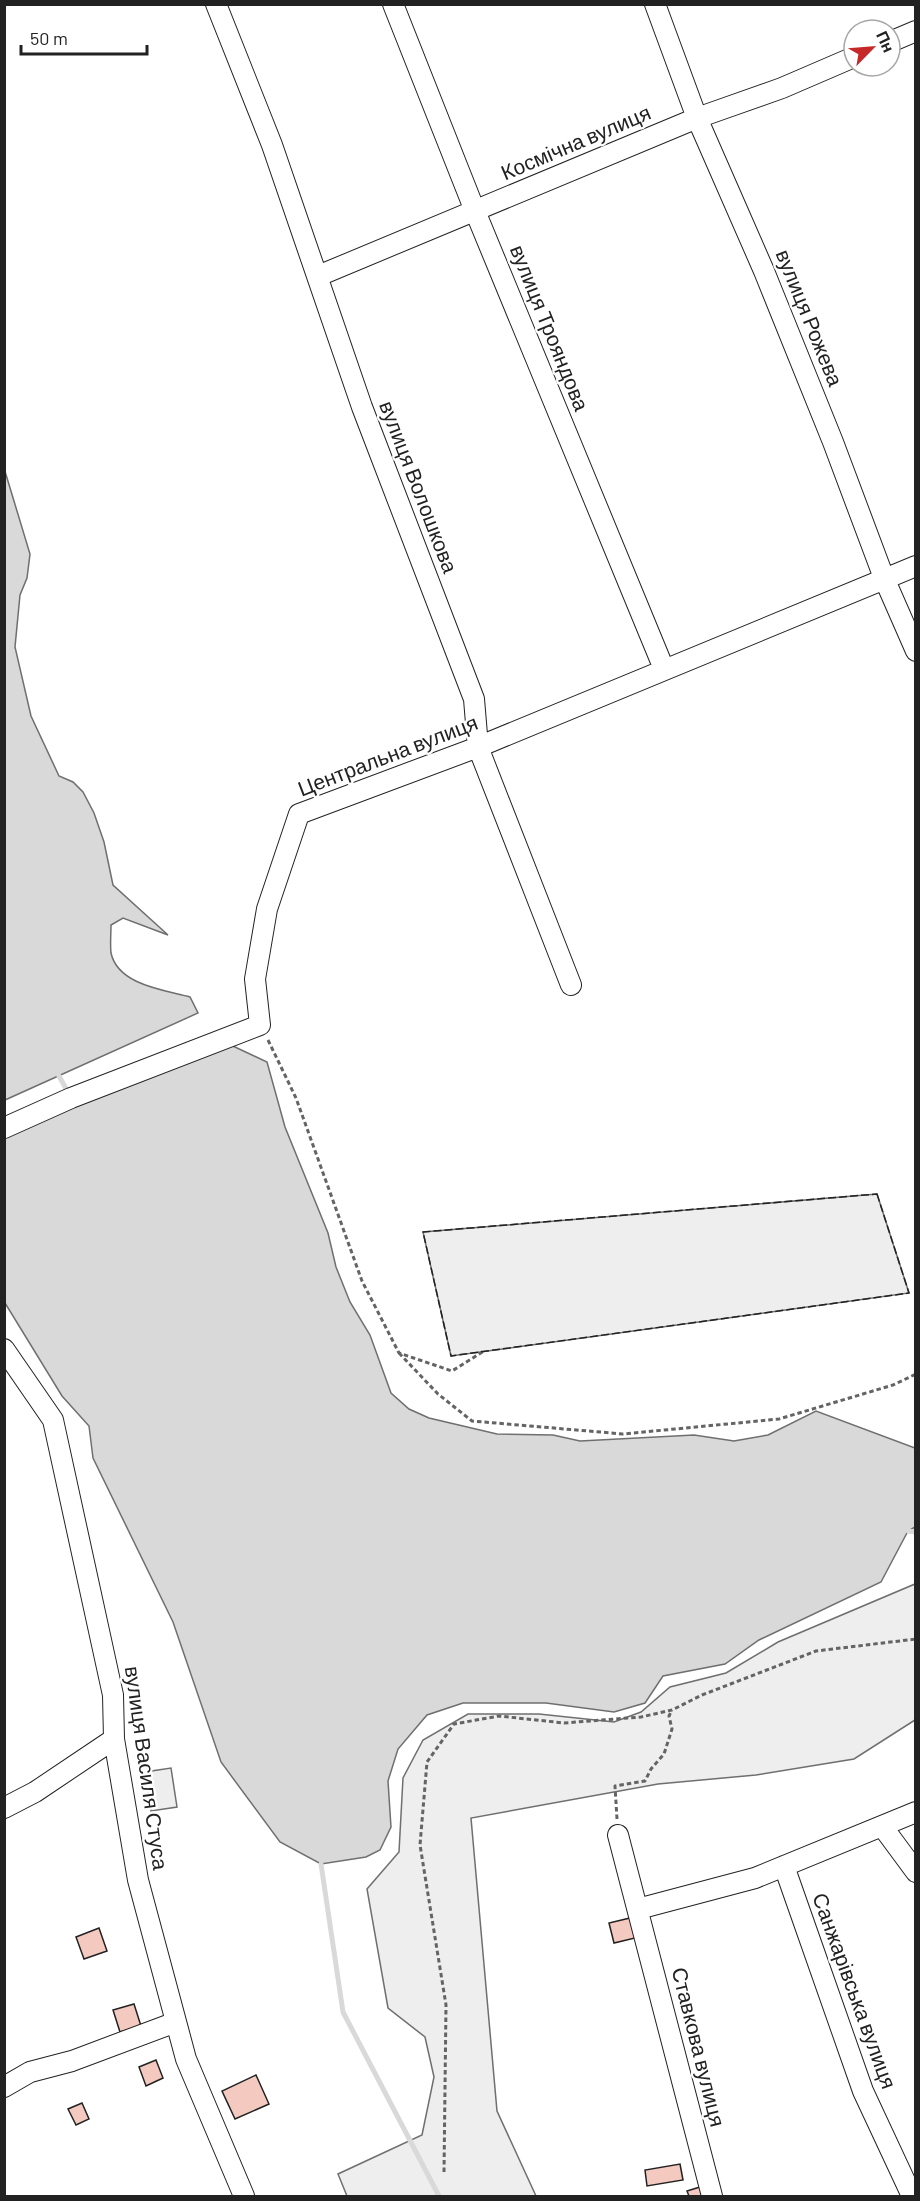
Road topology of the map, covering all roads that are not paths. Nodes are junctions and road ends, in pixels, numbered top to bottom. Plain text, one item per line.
1 (216, 4) edge
2 (393, 4) edge
3 (655, 4) edge
4 (842, 62) edge
5 (697, 118) junction
6 (475, 211) junction
7 (318, 276) junction
8 (915, 566) edge
9 (884, 578) junction
10 (915, 651) edge
11 (664, 669) junction
12 (478, 747) junction
13 (571, 986) dead end
14 (4, 1128) edge
15 (4, 1349) edge
16 (114, 1739) junction
17 (4, 1808) edge
18 (915, 1812) edge
19 (882, 1826) junction
20 (618, 1835) road end
21 (783, 1866) junction
22 (915, 1872) edge
23 (638, 1909) junction
24 (176, 2022) junction
25 (4, 2087) edge
26 (244, 2196) edge
27 (712, 2196) edge
28 (912, 2196) edge

1 - 7 street, вулиця Волошкова
2 - 6 street, вулиця Трояндова
3 - 5 street, вулиця Рожева
4 - 5 street, Космічна вулиця
5 - 6 street, Космічна вулиця
5 - 9 street, вулиця Рожева
6 - 7 street, Космічна вулиця
6 - 11 street, вулиця Трояндова
7 - 12 street, вулиця Волошкова
8 - 9 street, Центральна вулиця
9 - 10 street, вулиця Рожева
9 - 11 street, Центральна вулиця
11 - 12 street, Центральна вулиця
12 - 13 street, вулиця Волошкова
12 - 14 street, Центральна вулиця
15 - 16 street, вулиця Василя Стуса
16 - 17 street
16 - 24 street, вулиця Василя Стуса
18 - 19 street
19 - 21 street
19 - 22 street
20 - 23 street, Ставкова вулиця
21 - 23 street
21 - 28 street, Санжарівська вулиця
23 - 27 street, Ставкова вулиця
24 - 25 street
24 - 26 street, вулиця Василя Стуса

